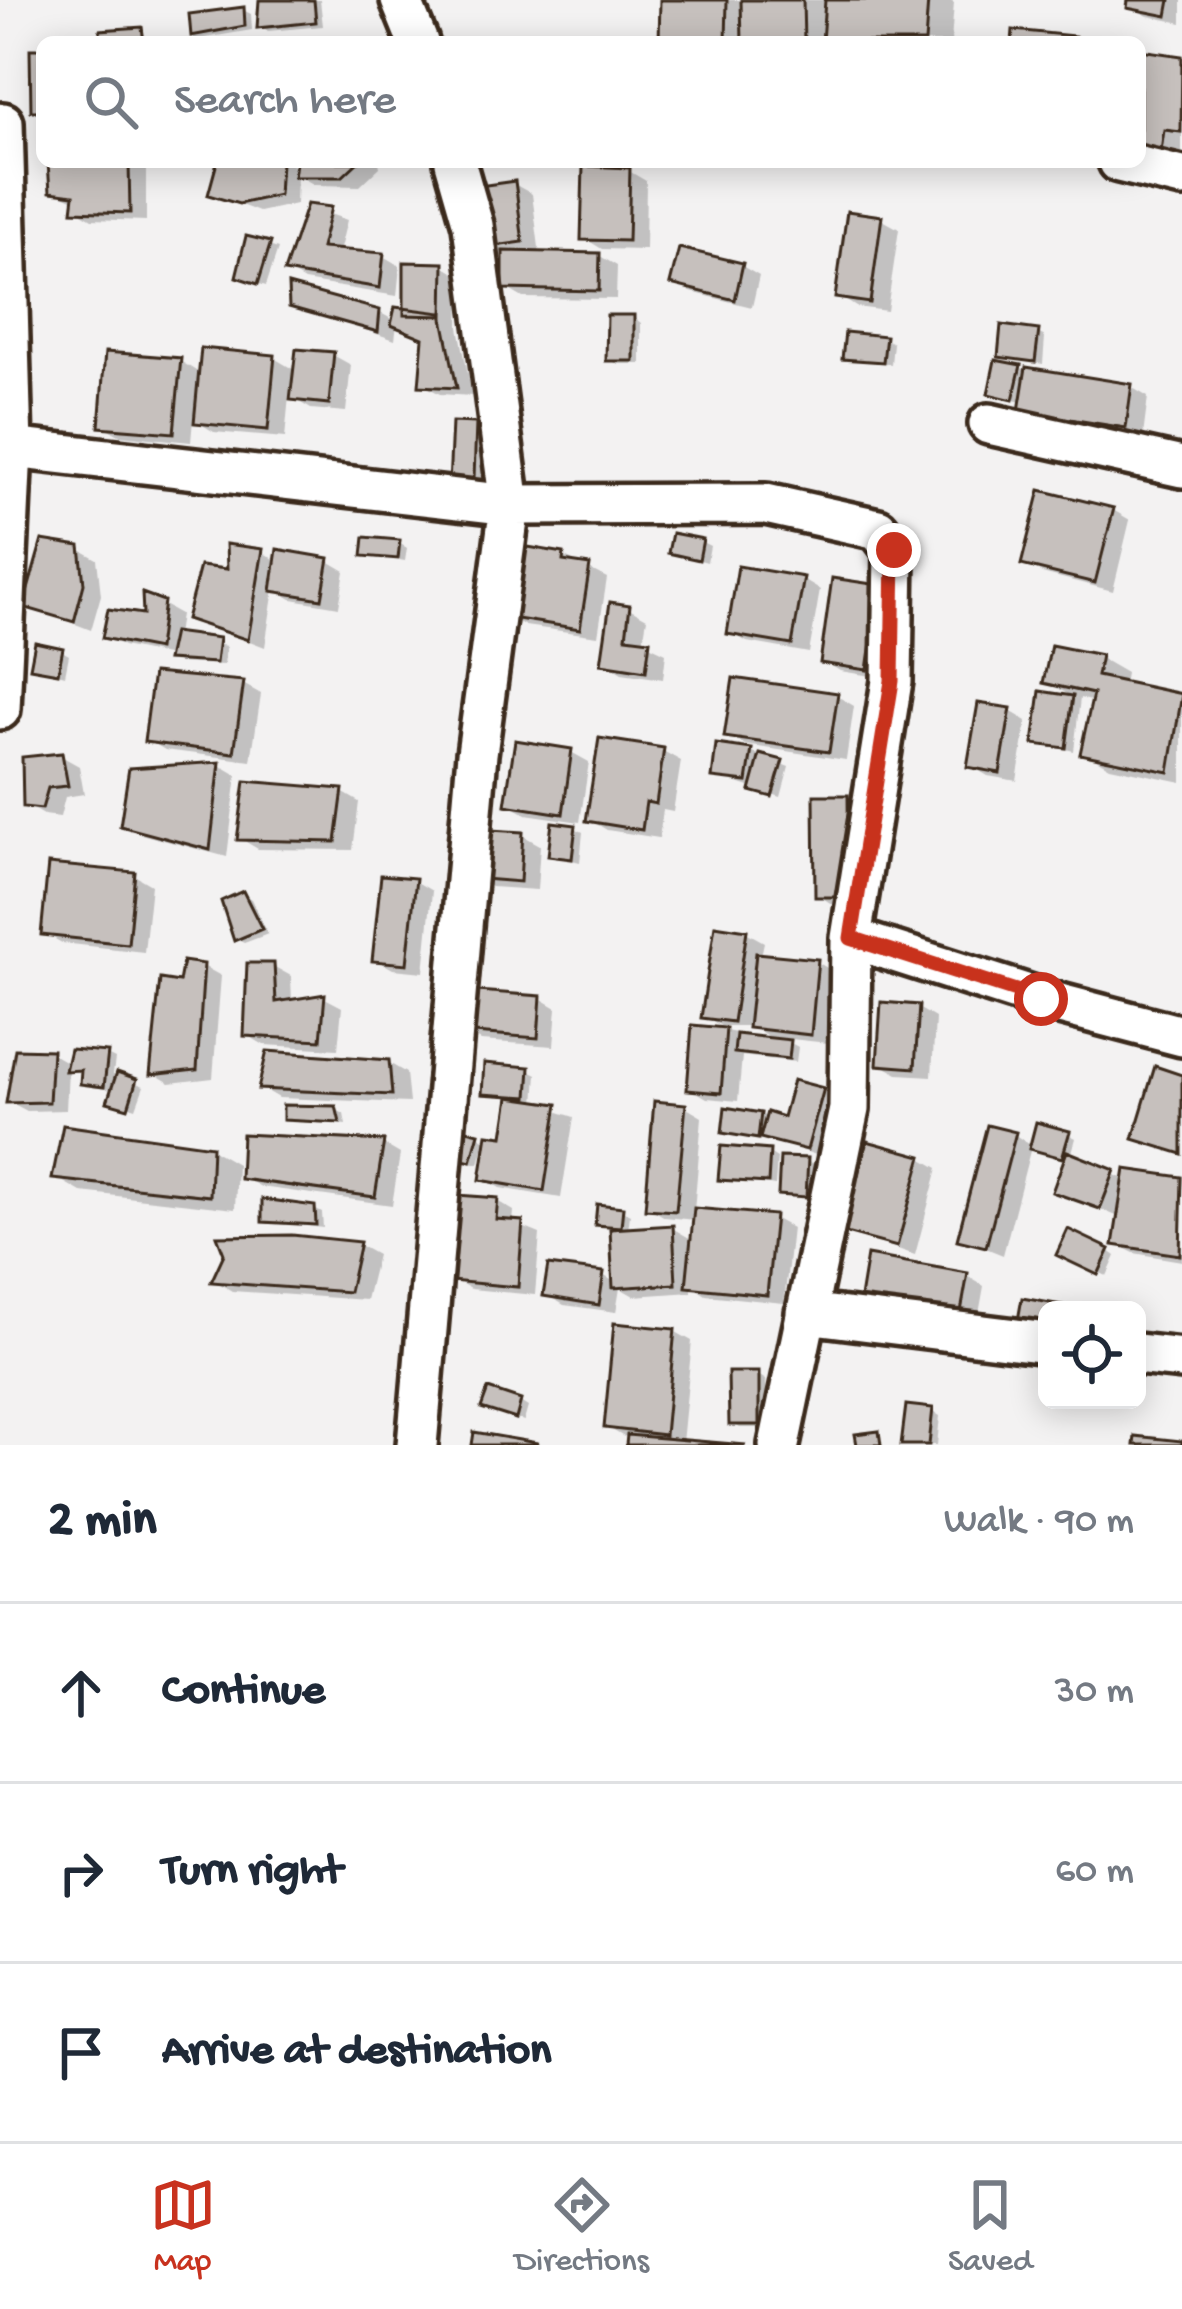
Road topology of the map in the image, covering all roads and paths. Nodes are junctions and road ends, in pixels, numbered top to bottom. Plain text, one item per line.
1 (401, 0) edge
2 (416, 36) edge
3 (3, 123) dead end
4 (457, 168) edge
5 (1144, 168) edge
6 (1182, 177) edge
7 (989, 424) dead end
8 (12, 448) junction
9 (1182, 467) edge
10 (510, 505) junction
11 (0, 709) edge
12 (851, 938) junction
13 (1182, 1036) edge
14 (806, 1312) junction
15 (1038, 1342) edge
16 (1146, 1355) edge
17 (1182, 1360) edge
18 (417, 1445) edge
19 (779, 1445) edge

1 - 2 street
3 - 8 street
4 - 10 street
5 - 6 street
7 - 9 street
8 - 10 street
8 - 11 street
10 - 12 street
10 - 18 street
12 - 13 street
12 - 14 street
14 - 15 street
14 - 19 street
16 - 17 street

